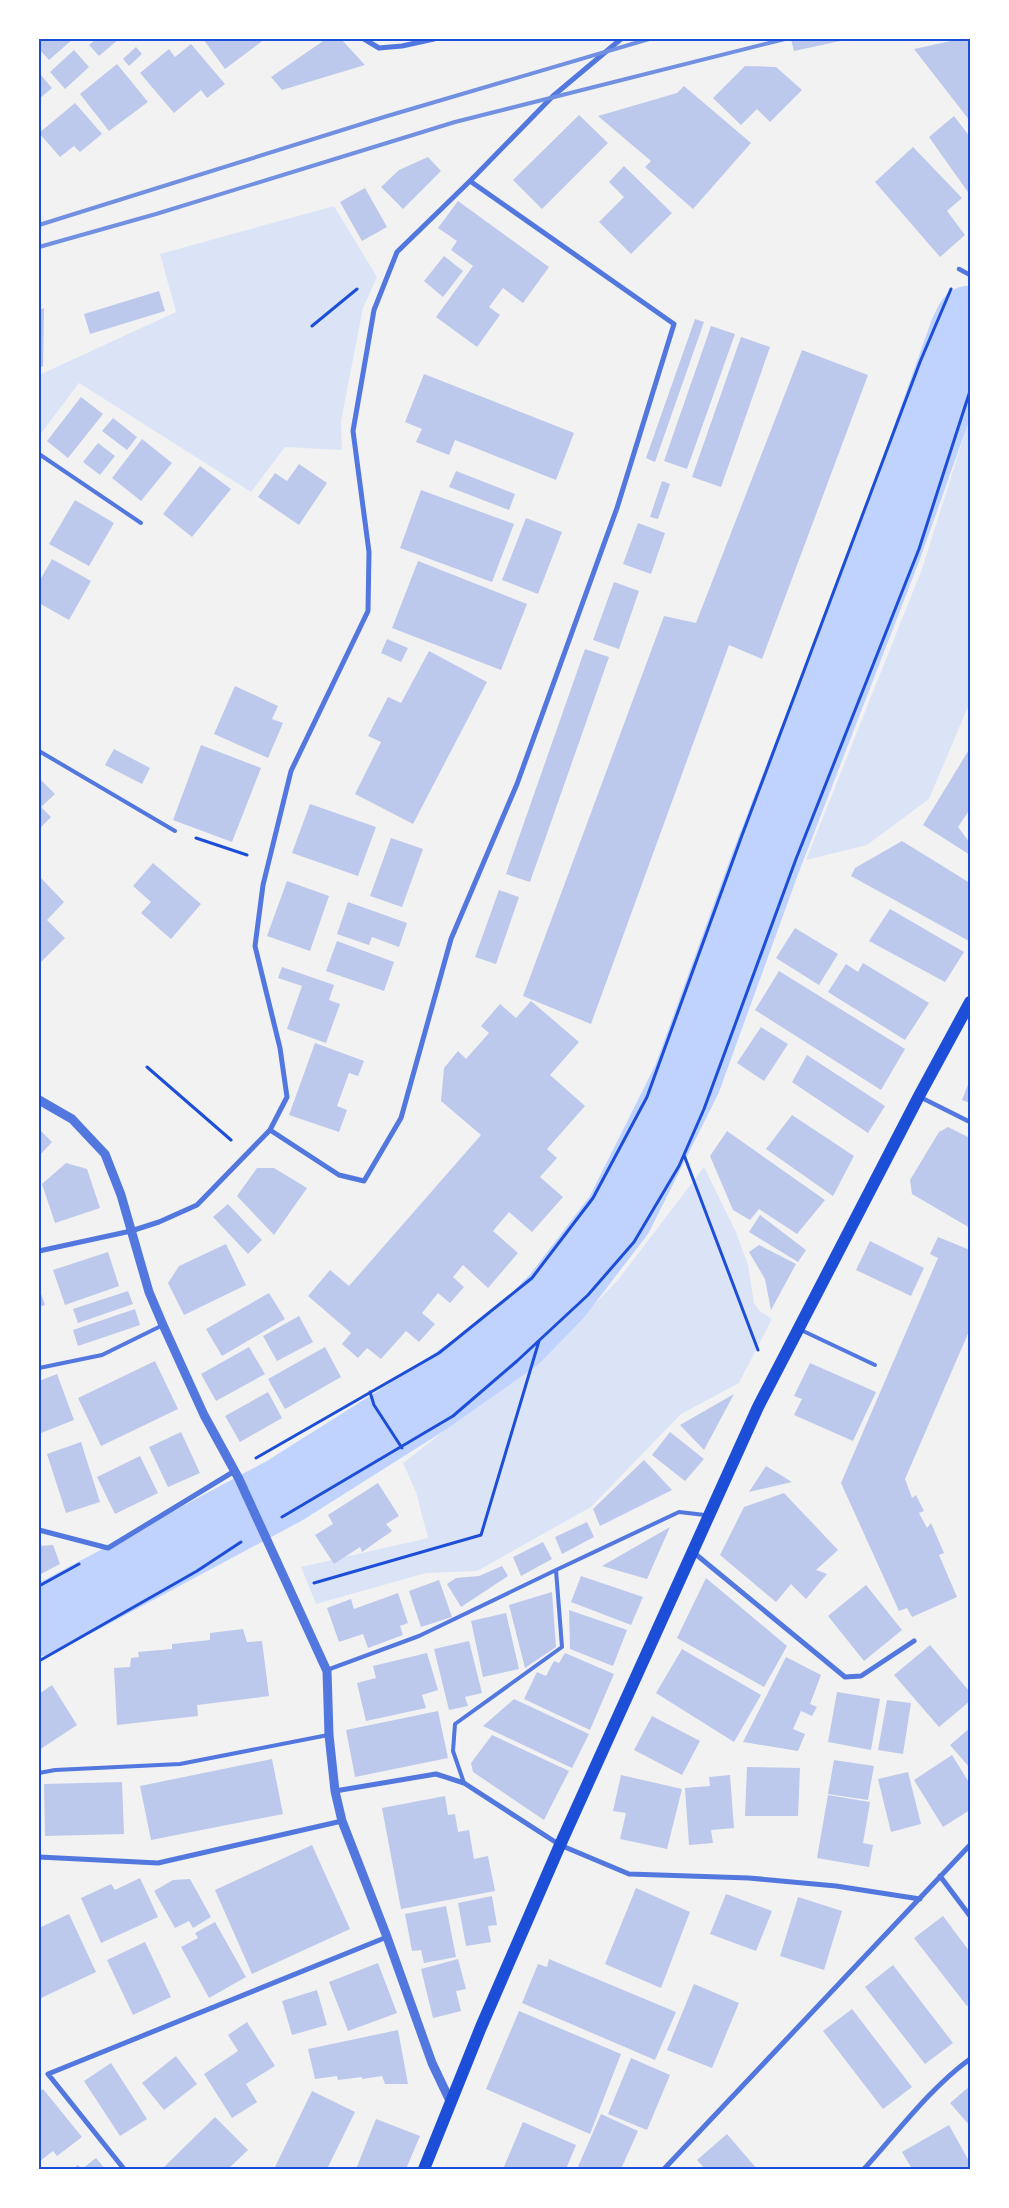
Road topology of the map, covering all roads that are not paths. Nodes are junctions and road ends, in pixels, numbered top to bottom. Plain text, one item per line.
1 (364, 39) edge
2 (434, 39) edge
3 (621, 39) edge
4 (470, 181) junction
5 (959, 269) road end
6 (970, 275) edge
7 (39, 454) edge
8 (141, 523) dead end
9 (39, 751) edge
10 (175, 831) road end
11 (970, 1002) edge
12 (919, 1096) junction
13 (39, 1100) edge
14 (970, 1122) edge
15 (270, 1130) junction
16 (131, 1231) junction
17 (39, 1250) edge
18 (163, 1325) junction
19 (799, 1329) junction
20 (875, 1365) dead end
21 (39, 1368) edge
22 (236, 1475) junction
23 (711, 1516) junction
24 (39, 1530) edge
25 (692, 1552) junction
26 (556, 1570) junction
27 (914, 1641) dead end
28 (327, 1671) junction
29 (329, 1735) junction
30 (39, 1773) edge
31 (464, 1783) junction
32 (335, 1791) junction
33 (342, 1821) junction
34 (560, 1845) junction
35 (970, 1845) edge
36 (39, 1857) edge
37 (940, 1876) junction
38 (920, 1899) junction
39 (970, 1916) edge
40 (387, 1937) junction
41 (970, 2059) edge
42 (451, 2103) junction
43 (124, 2169) edge
44 (424, 2169) edge
45 (664, 2169) edge
46 (864, 2169) edge

1 - 2 street
3 - 4 street
4 - 15 street
4 - 15 street
5 - 6 street
7 - 8 lane
9 - 10 lane
11 - 12 main road
12 - 14 street
12 - 19 main road
13 - 16 street
15 - 16 street
16 - 17 street
16 - 18 street
18 - 21 lane
18 - 22 street
19 - 20 lane
19 - 23 main road
22 - 24 street
22 - 28 street
23 - 25 main road
23 - 26 lane
25 - 27 street
25 - 34 main road
26 - 28 lane
26 - 31 lane
28 - 29 street
29 - 30 lane
29 - 32 street
31 - 32 street
31 - 34 street
32 - 33 street
33 - 36 street
33 - 40 street
34 - 38 street
34 - 42 main road
35 - 37 street
37 - 38 street
37 - 39 street
38 - 45 street
40 - 42 street
40 - 43 street
41 - 46 street
42 - 44 main road

